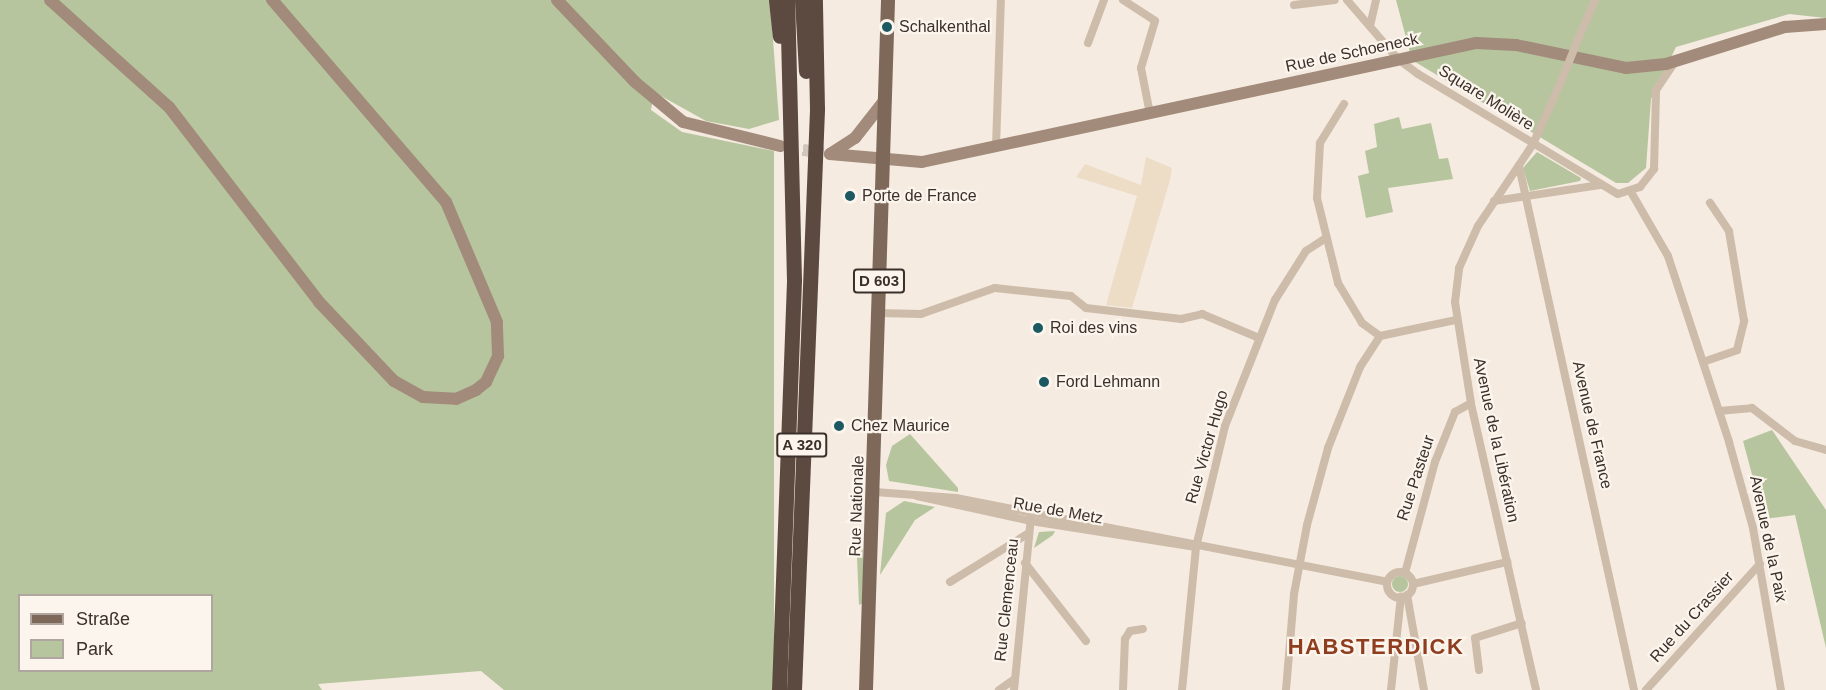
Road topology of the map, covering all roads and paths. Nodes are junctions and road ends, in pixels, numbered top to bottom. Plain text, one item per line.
1 (50, 0) edge
2 (272, 0) edge
3 (557, 0) edge
4 (776, 0) edge
5 (788, 0) edge
6 (802, 0) edge
7 (815, 0) edge
8 (888, 0) edge
9 (1001, 0) edge
10 (1104, 0) edge
11 (1123, 0) edge
12 (1335, 0) edge
13 (1347, 0) edge
14 (1376, 0) edge
15 (1595, 0) edge
16 (1294, 5) dead end
17 (1826, 24) edge
18 (1370, 26) junction
19 (1088, 43) dead end
20 (1398, 59) junction
21 (1677, 61) junction
22 (884, 101) junction
23 (1344, 104) dead end
24 (1150, 114) junction
25 (794, 126) junction
26 (1533, 144) junction
27 (780, 146) tunnel mouth
28 (996, 147) junction
29 (882, 162) junction
30 (1519, 166) junction
31 (1600, 184) junction
32 (1631, 192) junction
33 (1525, 199) junction
34 (810, 200) junction
35 (1494, 201) junction
36 (1710, 203) dead end
37 (1326, 238) junction
38 (878, 313) junction
39 (1456, 320) junction
40 (1384, 336) junction
41 (1259, 338) junction
42 (1703, 362) junction
43 (1471, 403) junction
44 (1719, 411) junction
45 (1826, 450) edge
46 (875, 492) junction
47 (1031, 517) junction
48 (1029, 533) junction
49 (1196, 547) junction
50 (1507, 562) junction
51 (1025, 563) junction
52 (1760, 564) junction
53 (1298, 567) junction
54 (1405, 573) junction
55 (950, 582) dead end
56 (1387, 582) junction
57 (1413, 584) junction
58 (1404, 596) junction
59 (1522, 623) junction
60 (1143, 629) dead end
61 (1086, 641) dead end
62 (1479, 670) dead end
63 (1015, 679) junction
64 (779, 690) edge
65 (794, 690) edge
66 (866, 690) edge
67 (999, 690) edge
68 (1014, 690) edge
69 (1123, 690) edge
70 (1182, 690) edge
71 (1286, 690) edge
72 (1391, 690) edge
73 (1424, 690) edge
74 (1536, 690) edge
75 (1634, 690) edge
76 (1646, 690) edge
77 (1781, 690) edge

1 - 2 main road
3 - 27 main road
4 - 25 highway
5 - 25 highway, A 320
6 - 34 highway, A 320
7 - 34 highway
8 - 22 main road, Rue Nationale / D 603
9 - 28 street
10 - 19 street
11 - 24 street
12 - 16 street
13 - 18 street, Square Molière
14 - 18 street
15 - 26 street, bridge
17 - 21 main road, Rue de Schoeneck
18 - 20 street, Square Molière
20 - 21 main road, Rue de Schoeneck
20 - 24 main road, Rue de Schoeneck
20 - 26 street, Square Molière
21 - 32 street
22 - 29 main road, Rue Nationale / D 603
22 - 29 main road, Rue de Schoeneck
23 - 37 street
24 - 28 main road, Rue de Schoeneck
25 - 64 highway, A 320
26 - 30 street, Square Molière
26 - 31 street
28 - 29 main road, Rue de Schoeneck
29 - 38 main road, Rue Nationale / D 603
30 - 33 street, Avenue de France
30 - 35 street, Square Molière
31 - 32 street
31 - 33 street
32 - 42 street, Avenue de la Paix
33 - 35 street
33 - 75 street, Avenue de France
34 - 65 highway, A 320
35 - 39 street, Avenue de la Libération
36 - 42 street
37 - 40 street
37 - 41 street, Rue Victor Hugo
38 - 41 street
38 - 46 main road, Rue Nationale / D 603
39 - 40 street
39 - 43 street, Avenue de la Libération
40 - 53 street
41 - 49 street, Rue Victor Hugo
42 - 44 street, Avenue de la Paix
43 - 50 street, Avenue de la Libération
43 - 54 street, Rue Pasteur
44 - 45 street
44 - 52 street, Avenue de la Paix
46 - 47 street, Rue de Metz
46 - 66 main road, Rue Nationale / D 603
47 - 48 street, Rue Clemenceau
47 - 49 street, Rue de Metz
48 - 51 street, Rue Clemenceau
48 - 55 street
49 - 53 street, Rue de Metz
49 - 70 street, Rue Victor Hugo
50 - 57 street
50 - 59 street, Avenue de la Libération
51 - 61 street
51 - 63 street, Rue Clemenceau
52 - 76 street, Rue du Crassier
52 - 77 street, Avenue de la Paix
53 - 56 street, Rue de Metz
53 - 71 street
54 - 56 street
54 - 57 street
56 - 58 street
57 - 58 street
58 - 72 street
58 - 73 street
59 - 62 street
59 - 74 street, Avenue de la Libération
60 - 69 street
63 - 67 street
63 - 68 street, Rue Clemenceau

